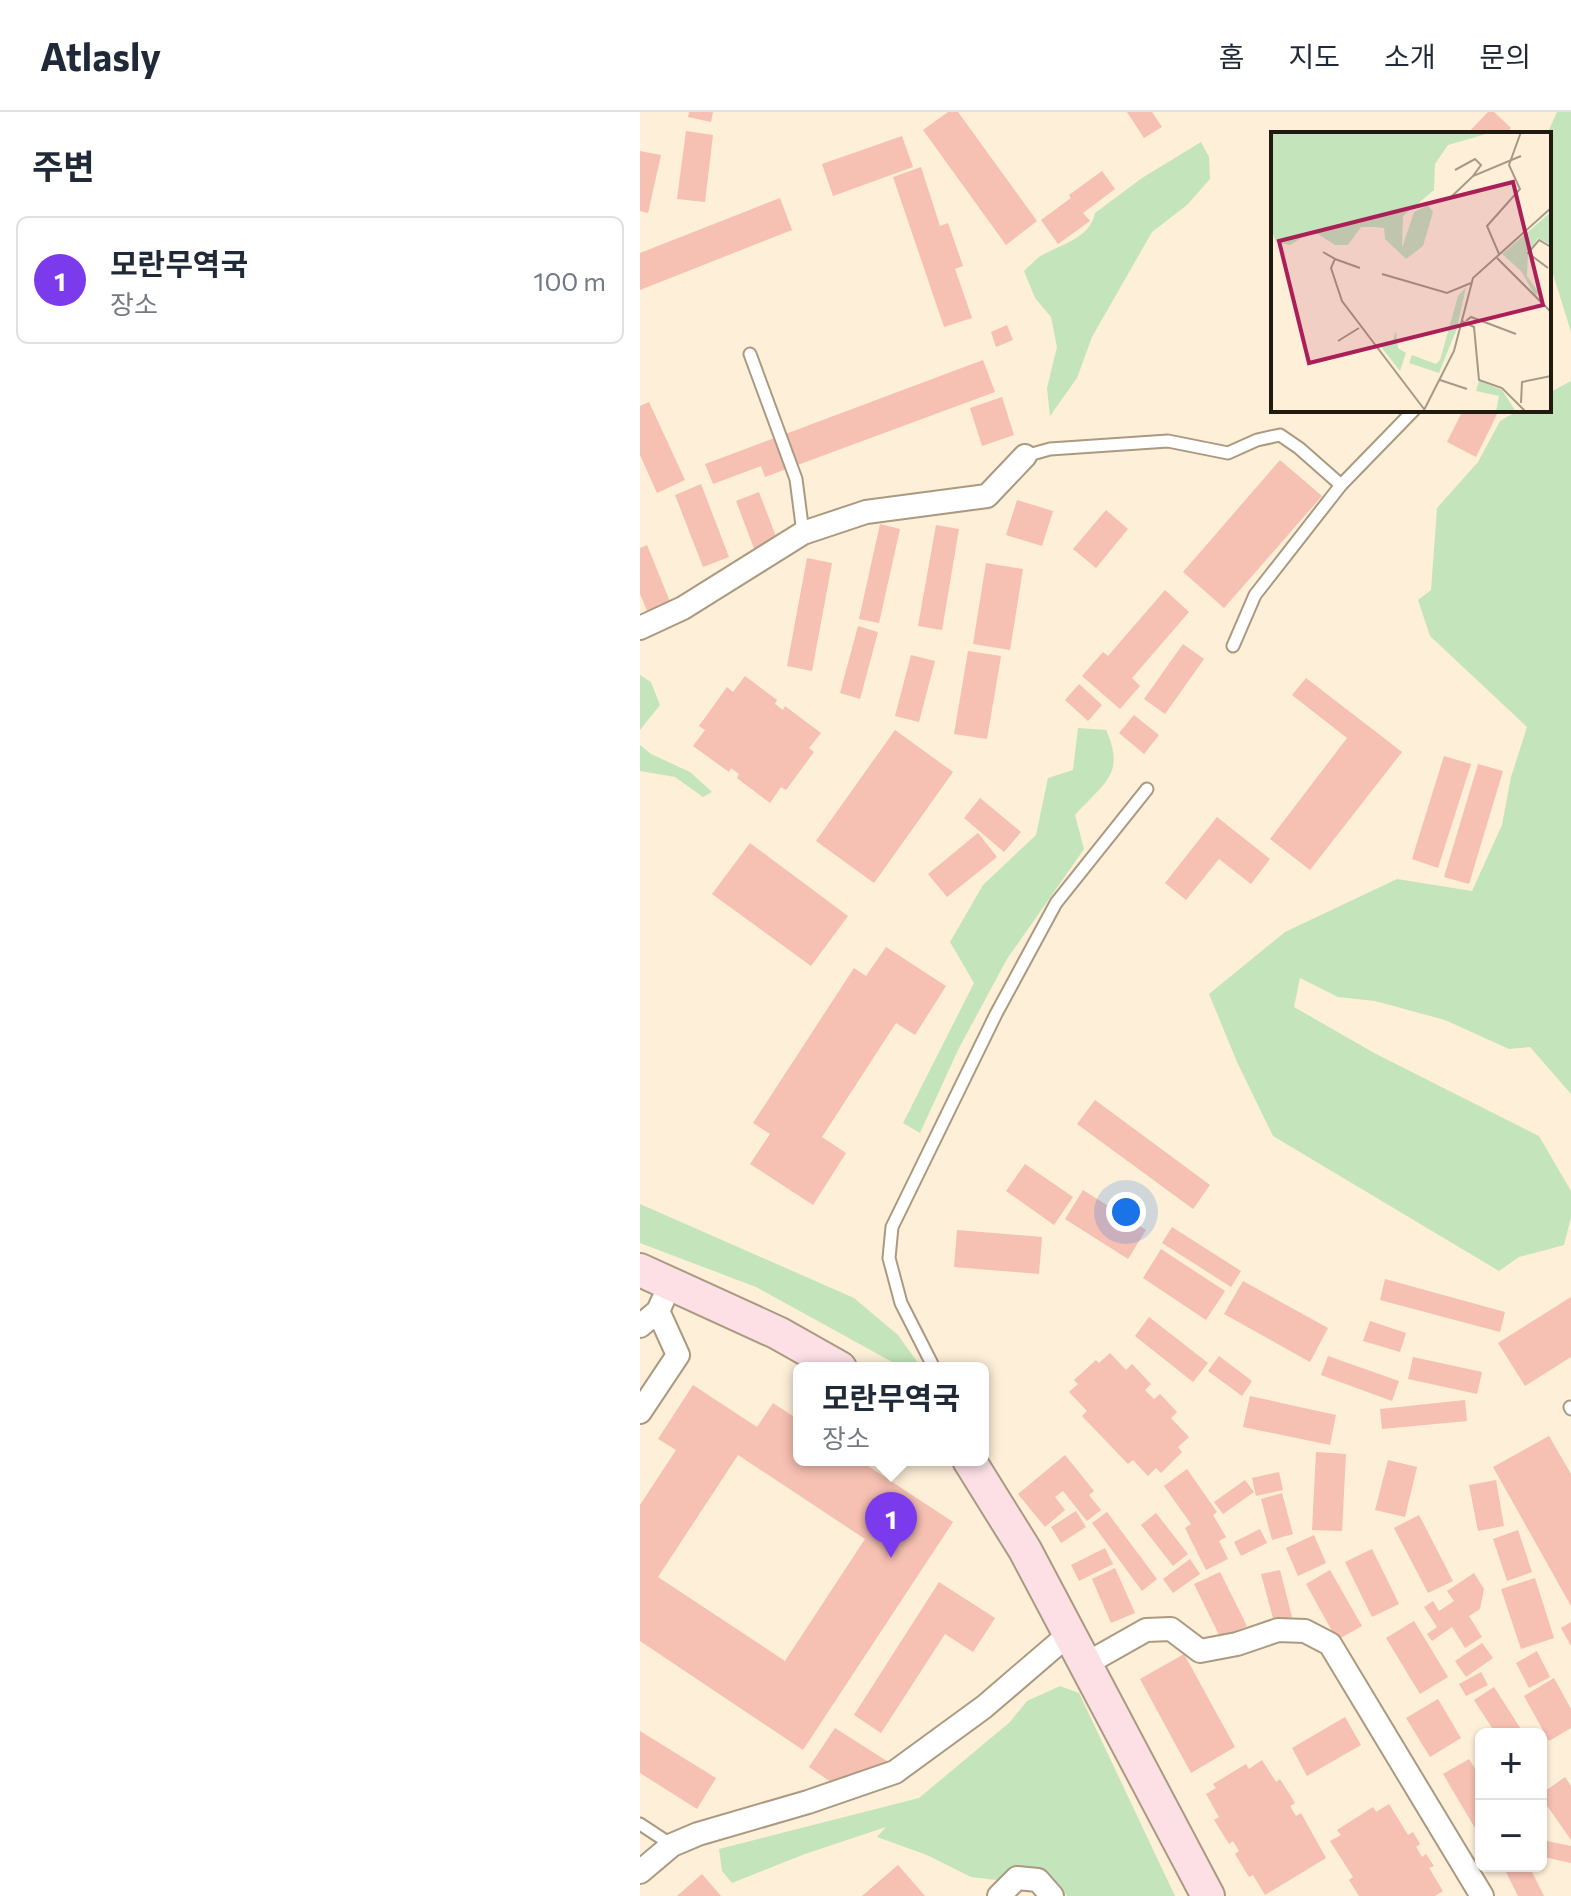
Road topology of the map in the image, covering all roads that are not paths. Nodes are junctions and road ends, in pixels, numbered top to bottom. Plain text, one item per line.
1 (750, 354) dead end
2 (1412, 412) edge
3 (1025, 456) joint
4 (1341, 485) junction
5 (803, 533) junction
6 (640, 628) edge
7 (1233, 646) dead end
8 (1147, 789) dead end
9 (640, 1270) edge
10 (664, 1298) junction
11 (640, 1326) edge
12 (829, 1362) edge
13 (931, 1362) edge
14 (640, 1412) edge
15 (973, 1466) edge
16 (1069, 1634) junction
17 (1084, 1665) junction
18 (640, 1824) edge
19 (672, 1845) junction
20 (640, 1872) edge
21 (999, 1896) edge
22 (1052, 1896) edge
23 (1208, 1896) edge
24 (1482, 1896) edge

1 - 5 lane
2 - 4 lane
3 - 4 lane
3 - 5 street
4 - 7 lane
5 - 6 street
8 - 13 lane
9 - 10 main road
10 - 11 street
10 - 12 main road
10 - 14 street
15 - 16 main road
16 - 17 main road
16 - 19 street
17 - 23 main road
17 - 24 street
18 - 19 lane
19 - 20 street
21 - 22 street

